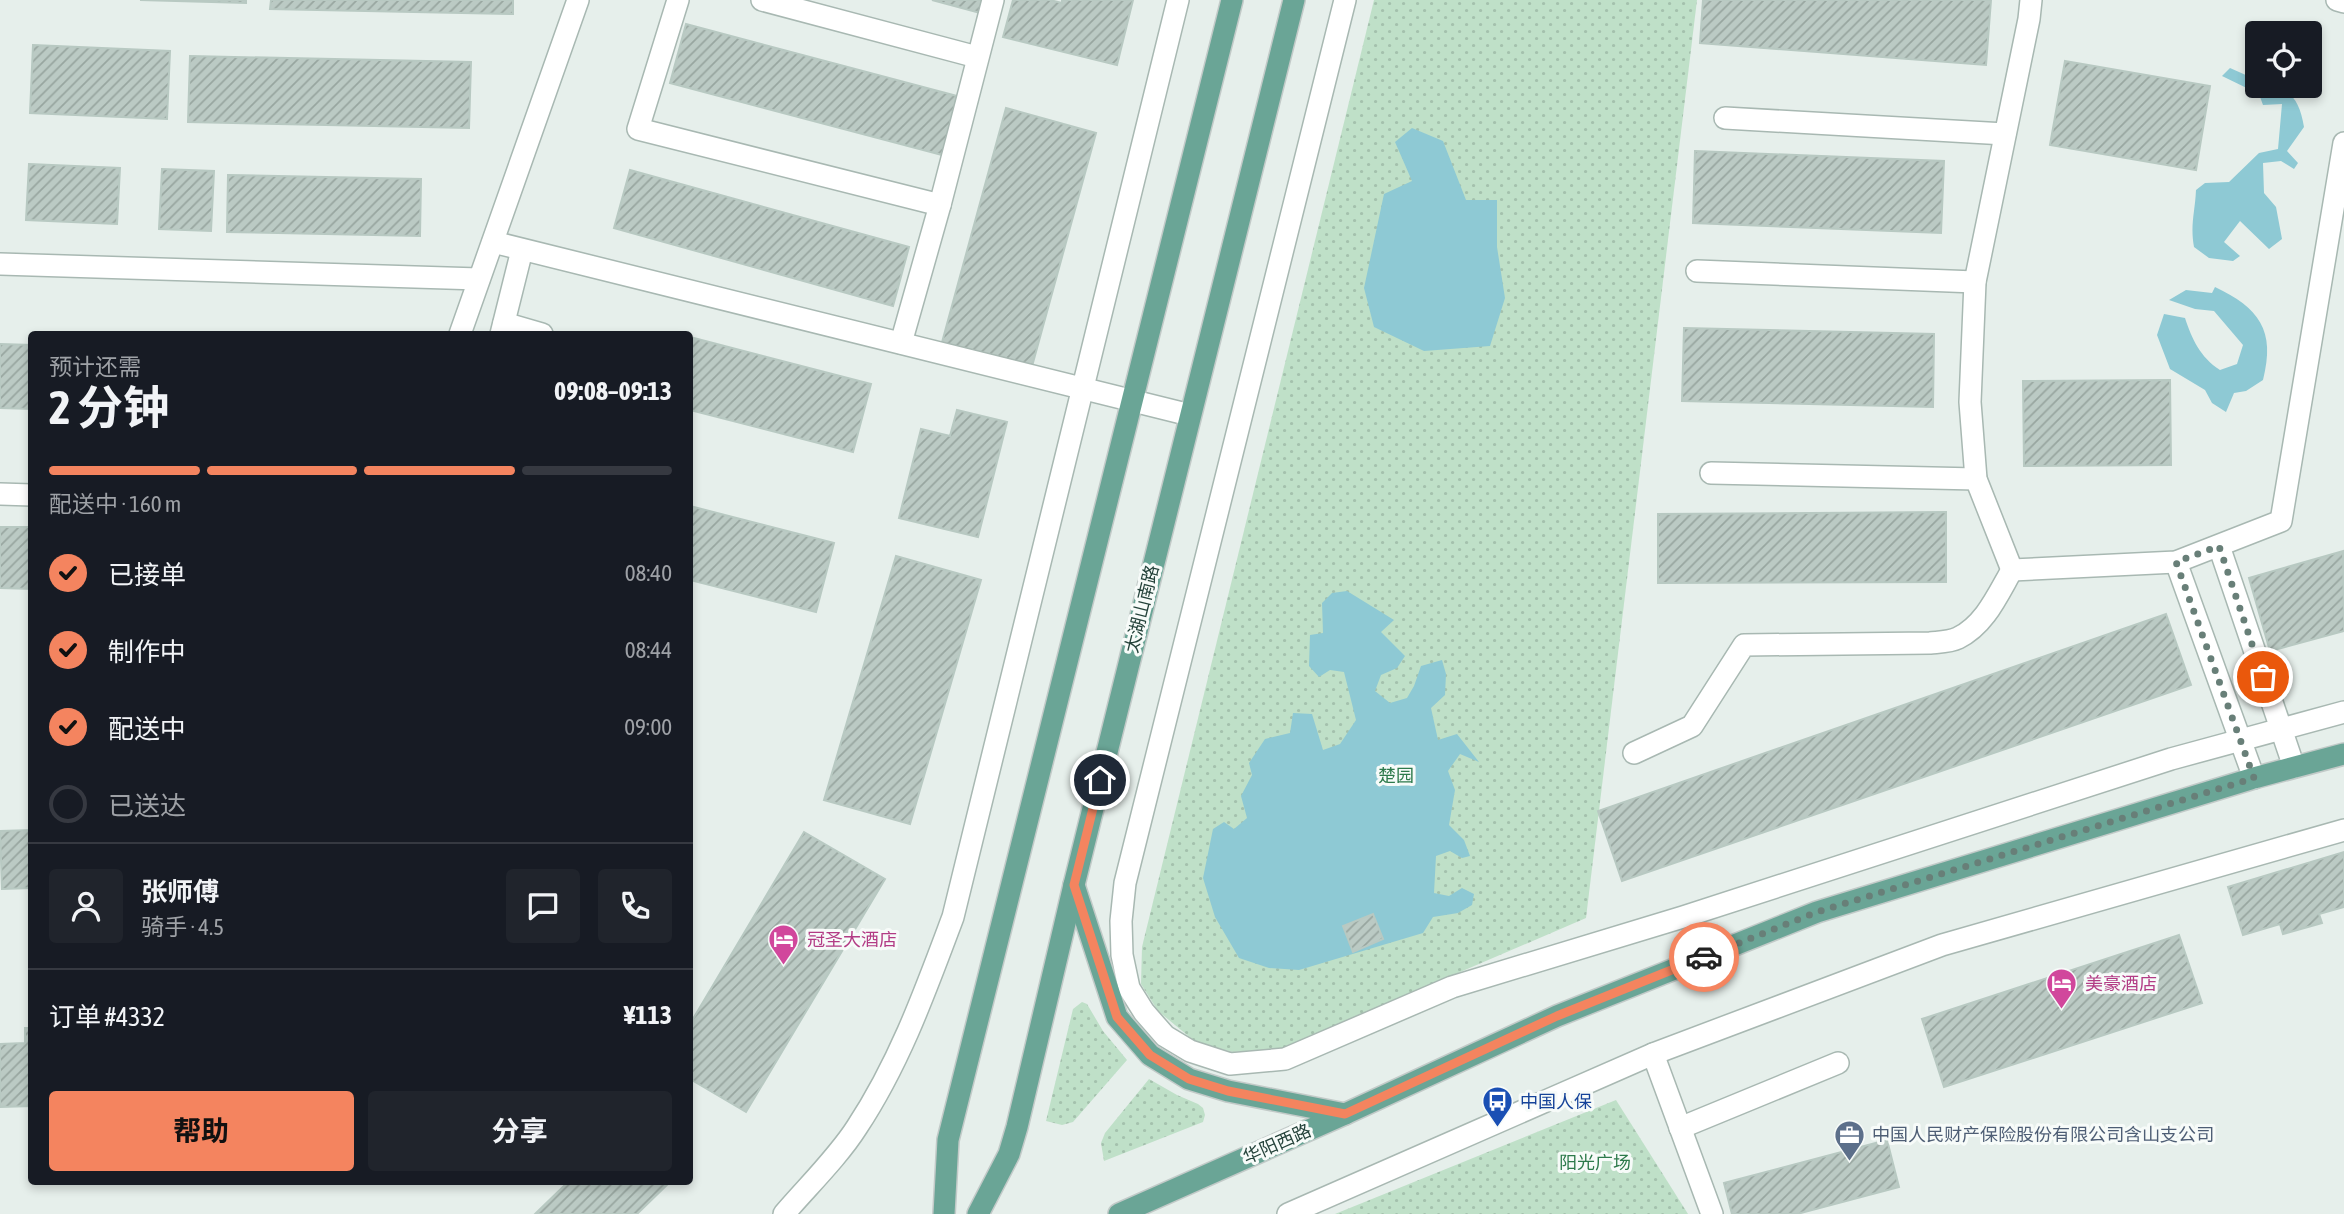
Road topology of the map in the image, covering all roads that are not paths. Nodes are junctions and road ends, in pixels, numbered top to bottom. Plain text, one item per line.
1 (578, 0) edge
2 (678, 0) edge
3 (762, 0) edge
4 (993, 0) edge
5 (1178, 0) edge
6 (1232, 0) edge
7 (1294, 0) edge
8 (1345, 0) edge
9 (2031, 0) edge
10 (2337, 0) edge
11 (2344, 2) edge
12 (977, 57) junction
13 (1725, 118) dead end
14 (2005, 134) junction
15 (2344, 143) edge
16 (940, 205) junction
17 (493, 243) junction
18 (522, 250) junction
19 (2334, 259) edge
20 (0, 264) edge
21 (1697, 271) dead end
22 (479, 279) junction
23 (1975, 282) junction
24 (502, 329) edge
25 (461, 331) edge
26 (901, 343) junction
27 (1082, 388) junction
28 (1132, 401) junction
29 (1190, 415) junction
30 (1711, 473) dead end
31 (1976, 479) junction
32 (0, 494) edge
33 (28, 495) edge
34 (2219, 546) junction
35 (2176, 562) junction
36 (2012, 570) junction
37 (2344, 712) edge
38 (2281, 729) junction
39 (2241, 740) junction
40 (1634, 753) dead end
41 (2344, 754) edge
42 (2294, 767) junction
43 (2254, 778) junction
44 (2344, 830) edge
45 (1074, 885) junction
46 (1653, 1054) junction
47 (1839, 1063) dead end
48 (1345, 1114) junction
49 (1680, 1128) junction
50 (784, 1214) edge
51 (944, 1214) edge
52 (978, 1214) edge
53 (1119, 1214) edge
54 (1289, 1214) edge
55 (1712, 1214) edge

1 - 17 street
2 - 16 street
3 - 12 street
4 - 12 street
5 - 27 street
6 - 28 main road
7 - 29 main road, 太湖山南路
8 - 39 street
9 - 14 street
10 - 11 street
12 - 16 street
13 - 14 street
14 - 23 street
15 - 19 street
16 - 26 street
17 - 18 street
17 - 22 street
18 - 24 street
18 - 26 street
19 - 34 street
20 - 22 street
21 - 23 street
22 - 25 street
23 - 31 street
26 - 27 street
27 - 28 street
27 - 50 street
28 - 29 street
28 - 51 main road
29 - 45 main road, 太湖山南路
30 - 31 street
31 - 36 street
32 - 33 street
34 - 35 street
34 - 38 street
35 - 36 street
35 - 39 street
36 - 40 street
37 - 38 street
38 - 39 street
38 - 42 street
39 - 43 street
41 - 42 main road, 华阳西路
42 - 43 main road, 华阳西路
43 - 48 main road, 华阳西路
44 - 46 street
45 - 48 main road
45 - 52 main road, 太湖山南路
46 - 49 street
46 - 54 street
47 - 49 street
48 - 53 main road, 华阳西路
49 - 55 street

